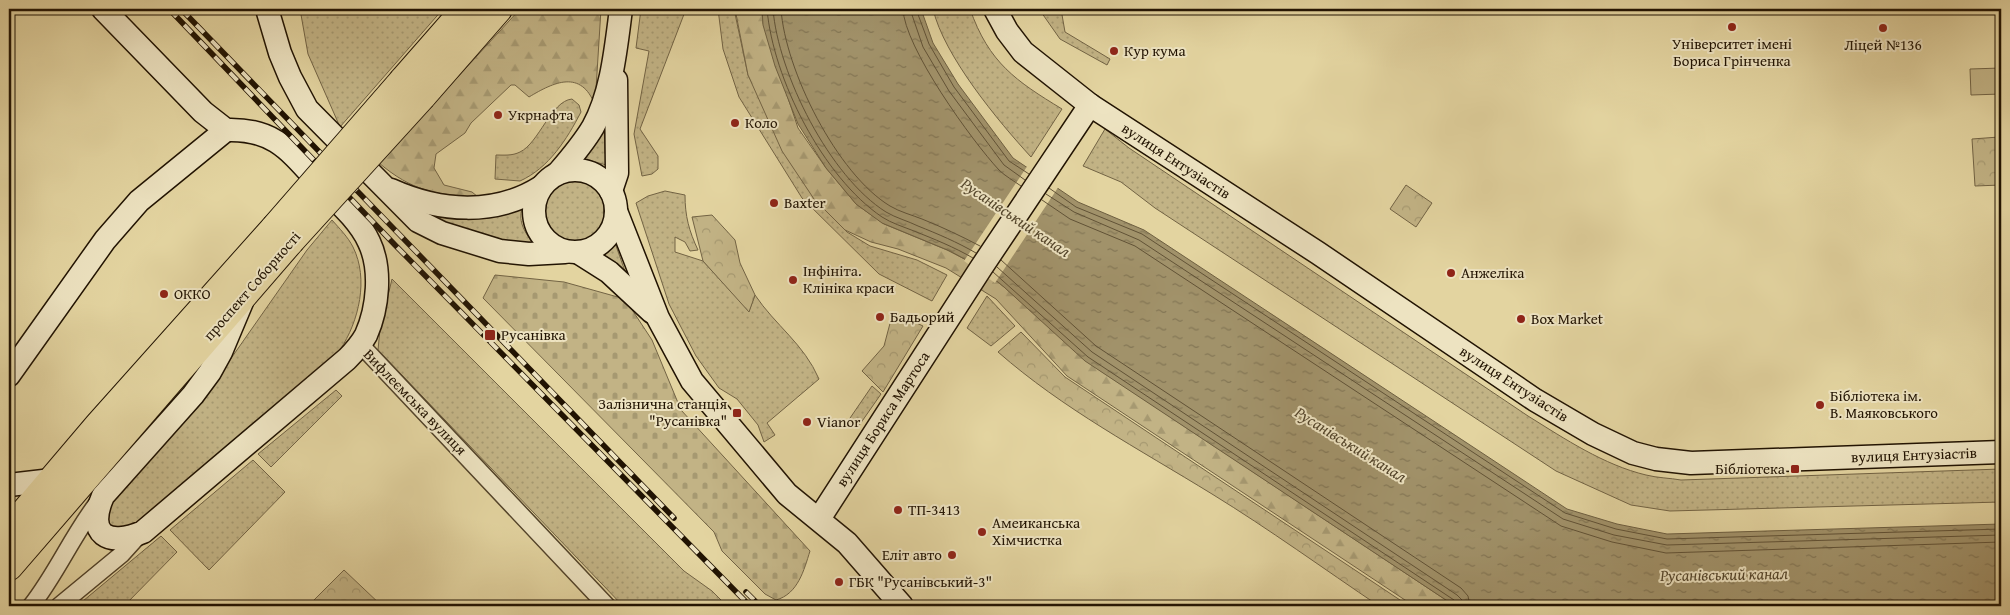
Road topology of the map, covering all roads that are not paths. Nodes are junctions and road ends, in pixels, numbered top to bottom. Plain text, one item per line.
1 (103, 9) edge
2 (267, 9) edge
3 (283, 9) edge
4 (466, 9) edge
5 (498, 9) edge
6 (621, 9) edge
7 (995, 9) edge
8 (615, 52) junction
9 (412, 88) junction
10 (1090, 105) junction
11 (322, 124) junction
12 (226, 130) junction
13 (550, 180) junction
14 (383, 187) junction
15 (614, 201) junction
16 (283, 234) junction
17 (572, 252) junction
18 (244, 297) junction
19 (658, 318) junction
20 (360, 344) junction
21 (9, 375) edge
22 (2001, 452) edge
23 (52, 480) junction
24 (9, 485) edge
25 (103, 496) junction
26 (820, 519) junction
27 (9, 530) edge
28 (143, 532) junction
29 (9, 566) edge
30 (31, 606) edge
31 (59, 606) edge
32 (607, 606) edge
33 (902, 606) edge

1 - 12 street
2 - 11 street
3 - 11 street
4 - 9 highway, проспект Соборності
5 - 9 highway, проспект Соборності
6 - 8 street
7 - 10 street, вулиця Ентузіастів
8 - 13 street
8 - 15 street
9 - 16 highway, проспект Соборності, bridge
10 - 22 street, вулиця Ентузіастів
10 - 26 street, вулиця Бориса Мартоса
11 - 14 street
12 - 20 street, Вифлеємська вулиця
12 - 21 street
13 - 14 street
13 - 15 street
13 - 17 street
14 - 17 street
15 - 17 street
15 - 19 street
16 - 18 highway, проспект Соборності
16 - 23 highway, проспект Соборності
17 - 19 street
18 - 25 street
18 - 29 highway, проспект Соборності
19 - 26 street
20 - 28 street
20 - 32 street, Вифлеємська вулиця
23 - 24 street
23 - 27 highway, проспект Соборності
25 - 28 street
25 - 30 street
26 - 33 street
28 - 31 street

